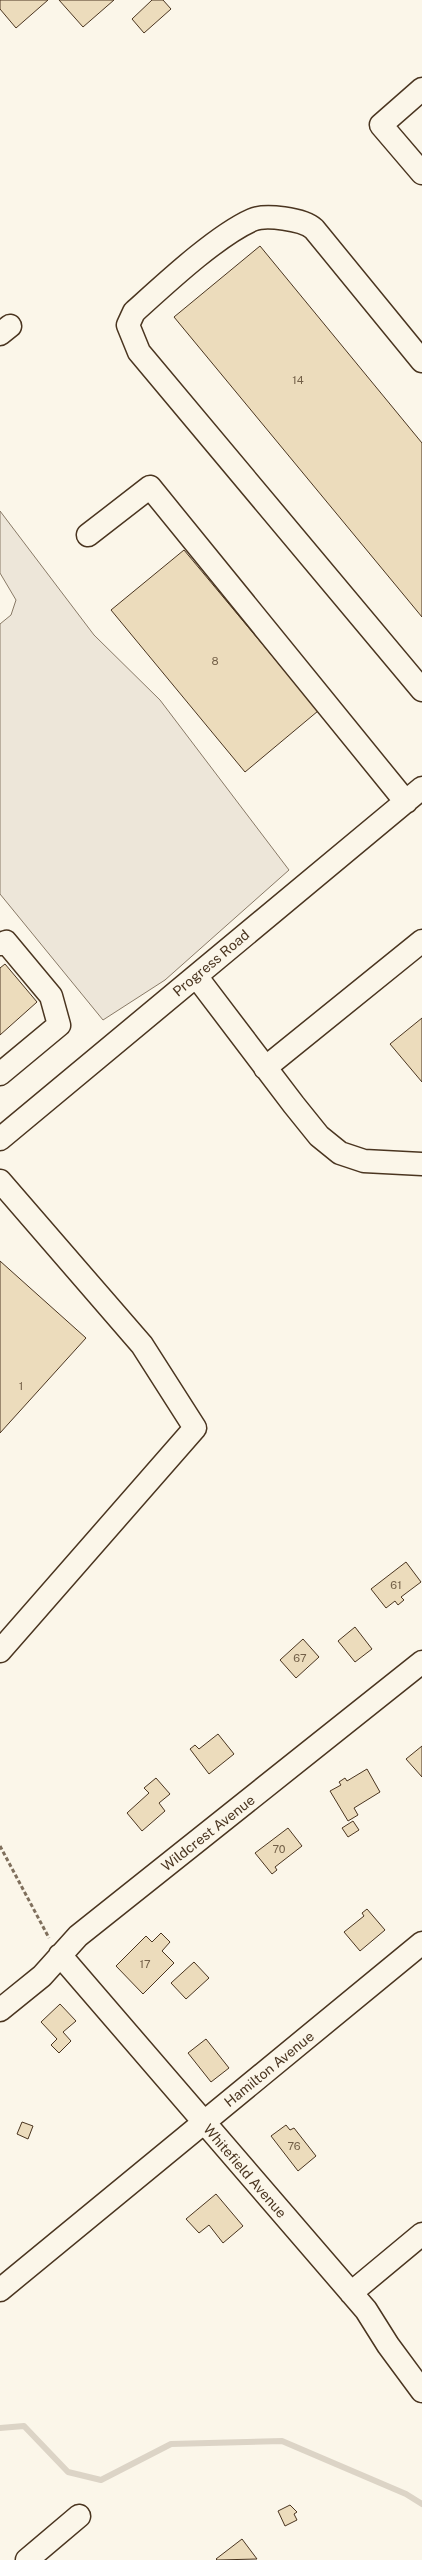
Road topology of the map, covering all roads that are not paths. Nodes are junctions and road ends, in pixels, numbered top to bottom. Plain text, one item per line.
1 (422, 90) edge
2 (422, 173) edge
3 (422, 361) edge
4 (88, 535) dead end
5 (422, 690) edge
6 (414, 795) edge
7 (422, 941) edge
8 (0, 944) edge
9 (196, 976) junction
10 (265, 1068) junction
11 (0, 1074) edge
12 (0, 1139) edge
13 (422, 1164) edge
14 (0, 1180) edge
15 (3, 1639) edge
16 (422, 1662) edge
17 (422, 1943) edge
18 (60, 1955) junction
19 (0, 2010) edge
20 (203, 2123) junction
21 (422, 2234) edge
22 (0, 2290) edge
23 (351, 2293) junction
24 (422, 2392) edge
25 (79, 2516) dead end
26 (27, 2560) edge

1 - 2 street
3 - 5 street
4 - 6 street
6 - 9 street, Progress Road
7 - 10 street
8 - 11 street
9 - 10 street
9 - 12 street, Progress Road
10 - 13 street
14 - 15 street
16 - 18 street, Wildcrest Avenue
17 - 20 street, Hamilton Avenue
18 - 19 street, Wildcrest Avenue
18 - 20 street, Whitefield Avenue
20 - 22 street, Hamilton Avenue
20 - 23 street, Whitefield Avenue
21 - 23 street
23 - 24 street, Whitefield Avenue
25 - 26 street

